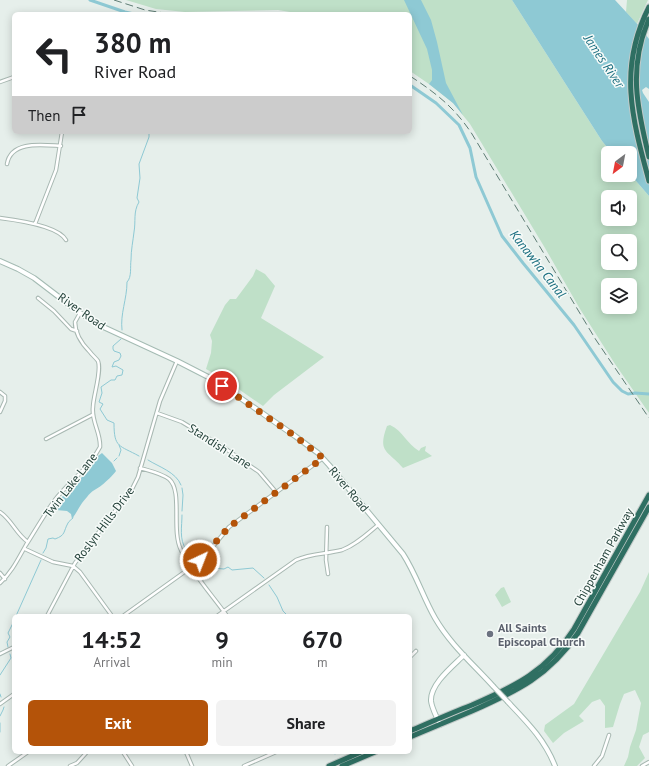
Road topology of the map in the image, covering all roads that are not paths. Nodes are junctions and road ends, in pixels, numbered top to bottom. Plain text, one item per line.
1 (649, 7) edge
2 (649, 19) edge
3 (12, 78) edge
4 (0, 82) edge
5 (62, 134) edge
6 (61, 146) junction
7 (649, 157) edge
8 (7, 164) dead end
9 (649, 180) edge
10 (0, 218) edge
11 (35, 224) junction
12 (66, 240) dead end
13 (0, 261) edge
14 (38, 298) dead end
15 (80, 313) junction
16 (77, 331) junction
17 (177, 361) junction
18 (0, 392) edge
19 (0, 412) edge
20 (157, 413) junction
21 (92, 415) junction
22 (46, 439) dead end
23 (323, 458) junction
24 (140, 468) junction
25 (276, 492) junction
26 (649, 496) edge
27 (649, 507) edge
28 (0, 512) edge
29 (379, 524) junction
30 (327, 527) dead end
31 (28, 542) junction
32 (24, 549) junction
33 (327, 552) junction
34 (73, 566) junction
35 (191, 567) junction
36 (0, 573) edge
37 (328, 574) dead end
38 (5, 579) junction
39 (0, 583) edge
40 (224, 612) junction
41 (48, 614) edge
42 (111, 614) edge
43 (126, 614) edge
44 (220, 614) edge
45 (12, 648) edge
46 (416, 651) dead end
47 (0, 654) edge
48 (412, 654) edge
49 (464, 655) junction
50 (12, 695) edge
51 (0, 704) edge
52 (438, 722) junction
53 (412, 730) edge
54 (609, 735) dead end
55 (412, 736) edge
56 (25, 754) edge
57 (85, 754) edge
58 (124, 754) edge
59 (187, 754) edge
60 (271, 754) edge
61 (356, 754) edge
62 (370, 754) edge
63 (649, 762) edge
64 (8, 766) edge
65 (70, 766) edge
66 (132, 766) edge
67 (192, 766) edge
68 (244, 766) edge
69 (328, 766) edge
70 (342, 766) edge
71 (555, 766) edge
72 (594, 766) edge
73 (642, 766) edge

1 - 9 highway
2 - 7 highway
3 - 4 street
5 - 6 street
6 - 8 street
6 - 11 street
10 - 11 street
11 - 12 street
13 - 15 main road, River Road
14 - 16 street
15 - 16 street
15 - 17 main road, River Road
16 - 21 street, Twin Lake Lane
17 - 20 street, Roslyn Hills Drive
17 - 23 main road, River Road
18 - 19 street
20 - 24 street, Roslyn Hills Drive
20 - 25 street, Standish Lane
21 - 22 street
21 - 31 street, Twin Lake Lane
23 - 25 street
23 - 29 main road, River Road
24 - 34 street, Roslyn Hills Drive
24 - 35 street
25 - 35 street
26 - 52 highway, Chippenham Parkway
27 - 52 highway, Chippenham Parkway
28 - 31 street
29 - 33 street
29 - 49 main road, River Road
30 - 33 street
31 - 32 street, Twin Lake Lane
32 - 34 street
32 - 38 street, Twin Lake Lane
33 - 37 street
33 - 40 street
34 - 41 street, Roslyn Hills Drive
34 - 42 street
35 - 40 street
35 - 43 street
36 - 38 street
38 - 39 street, Twin Lake Lane
40 - 44 street
45 - 47 street
46 - 48 street
49 - 52 main road
49 - 71 main road, River Road, bridge
50 - 51 street
52 - 53 highway
52 - 55 highway
54 - 72 street
56 - 64 street
57 - 65 street
58 - 66 street
59 - 67 street
60 - 68 street
61 - 69 highway
62 - 70 highway
63 - 73 street

